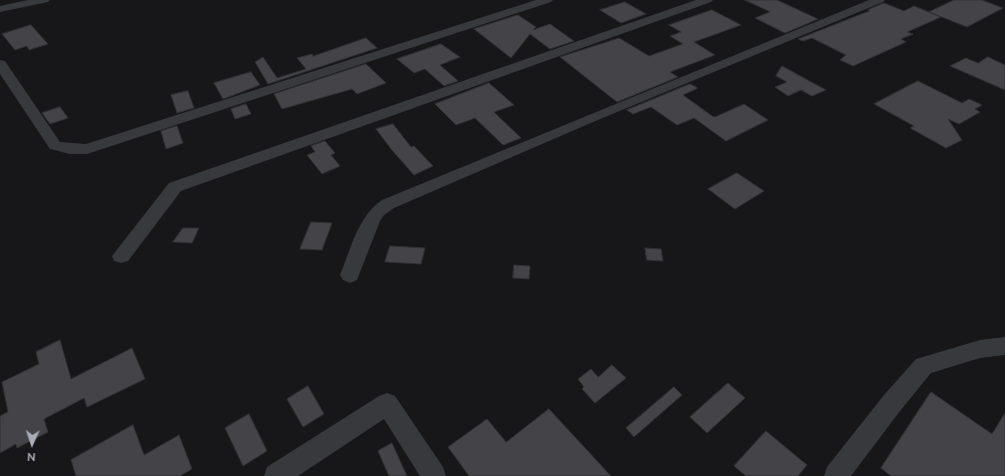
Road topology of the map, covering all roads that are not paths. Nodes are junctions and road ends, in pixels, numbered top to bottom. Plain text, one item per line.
1 (44, 0) edge
2 (547, 0) edge
3 (707, 0) edge
4 (879, 0) edge
5 (0, 9) edge
6 (0, 64) edge
7 (121, 256) dead end
8 (350, 275) dead end
9 (1005, 346) edge
10 (276, 476) edge
11 (434, 476) edge
12 (836, 476) edge

1 - 5 street
2 - 6 street
3 - 7 street
4 - 8 street
9 - 12 street
10 - 11 street

